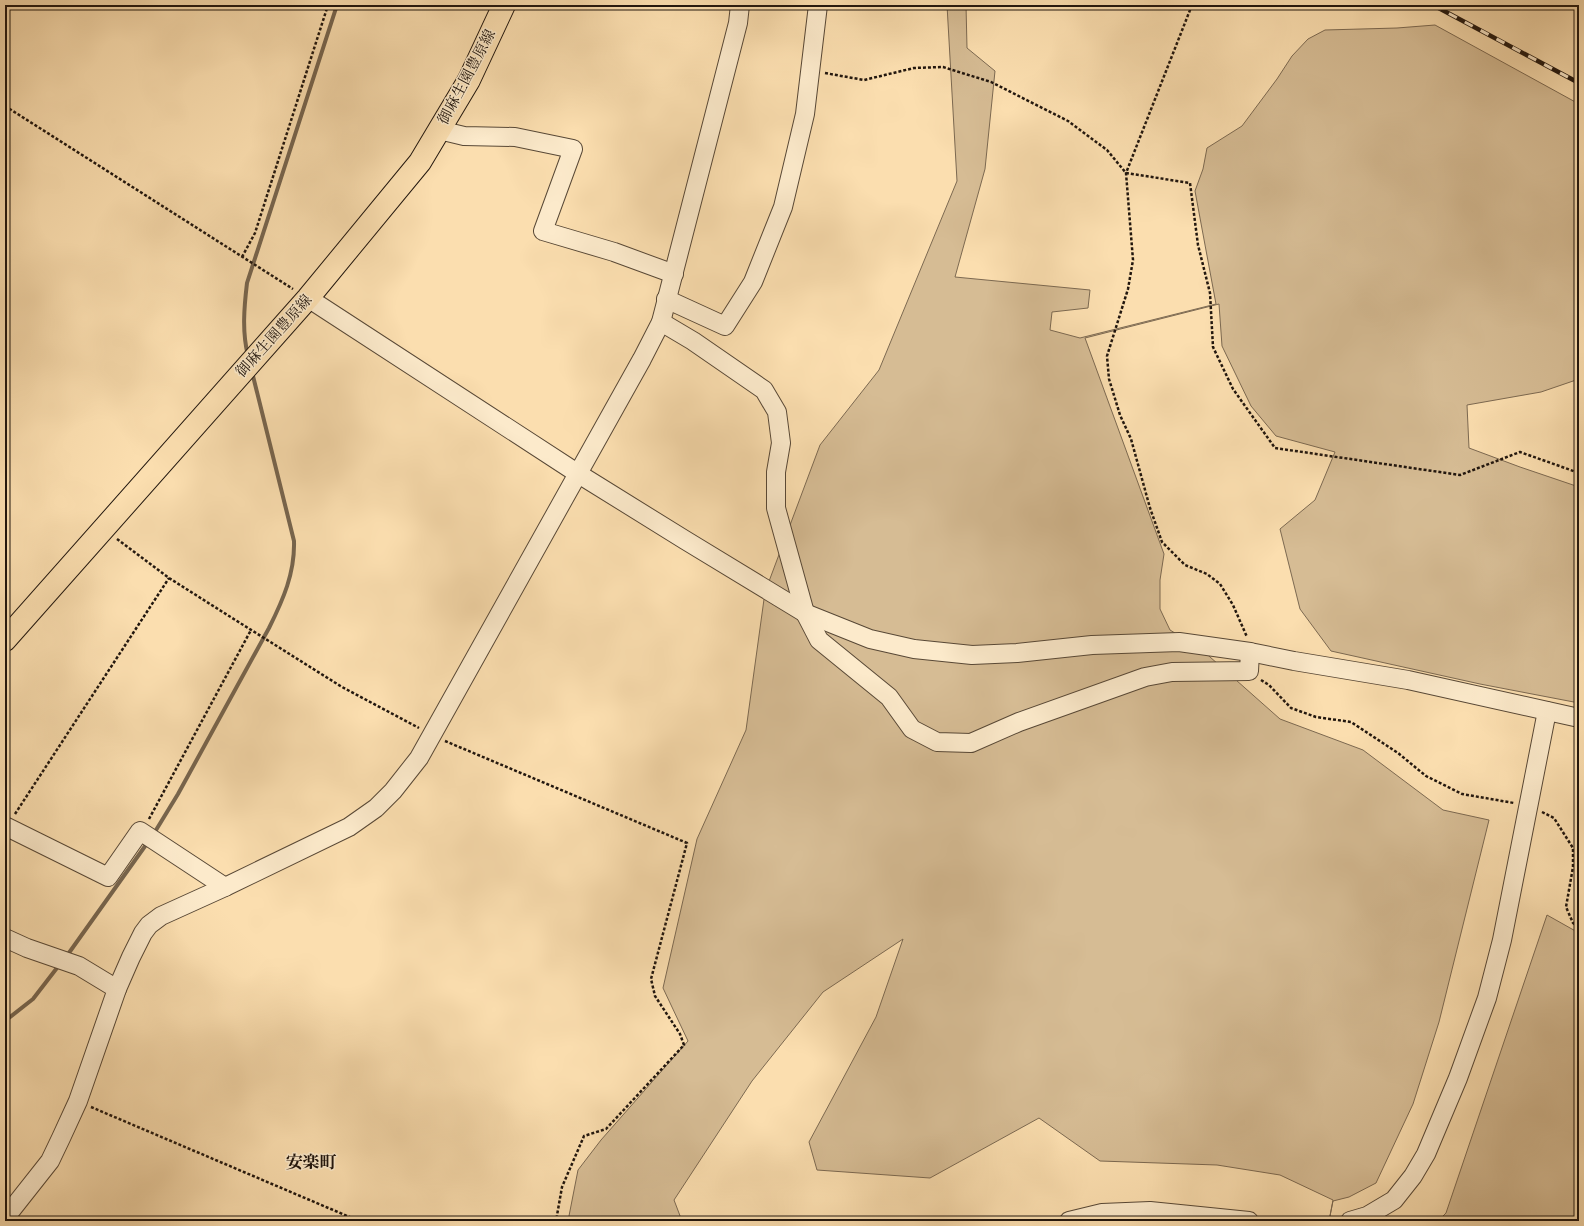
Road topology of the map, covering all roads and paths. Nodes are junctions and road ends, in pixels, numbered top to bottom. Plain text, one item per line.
1 (328, 5) edge
2 (504, 5) edge
3 (740, 5) edge
4 (818, 5) edge
5 (1192, 5) edge
6 (811, 70) junction
7 (5, 106) edge
8 (439, 130) junction
9 (1126, 173) junction
10 (244, 258) junction
11 (674, 274) junction
12 (308, 298) junction
13 (666, 299) junction
14 (661, 322) junction
15 (577, 473) junction
16 (1579, 473) edge
17 (103, 528) junction
18 (169, 578) junction
19 (805, 613) junction
20 (251, 630) junction
21 (5, 640) edge
22 (1250, 652) junction
23 (1249, 671) junction
24 (1546, 711) junction
25 (1579, 718) edge
26 (432, 736) junction
27 (1426, 776) dead end
28 (6, 828) edge
29 (148, 836) junction
30 (225, 888) junction
31 (5, 938) edge
32 (117, 989) junction
33 (78, 1101) junction
34 (5, 1218) edge
35 (359, 1221) edge
36 (556, 1221) edge
37 (1069, 1221) edge
38 (1249, 1221) edge
39 (1350, 1221) edge

1 - 10 path
2 - 8 main road, 御麻生園豊原線
3 - 11 street
4 - 6 street
5 - 9 path
6 - 9 path
6 - 13 street
7 - 10 path
8 - 11 street
8 - 12 main road, 御麻生園豊原線
9 - 16 path
9 - 22 path
10 - 12 path
11 - 13 street
12 - 15 street
12 - 17 main road, 御麻生園豊原線
13 - 14 street
14 - 15 street
14 - 19 street
15 - 19 street
15 - 26 street
17 - 18 path
17 - 21 main road, 御麻生園豊原線
18 - 20 path
18 - 28 path
19 - 22 street
19 - 23 street
20 - 26 path
20 - 29 path
22 - 23 street
22 - 24 street
23 - 27 path
24 - 25 street
24 - 39 street
26 - 30 street
26 - 36 path
28 - 29 street
29 - 30 street
30 - 32 street
31 - 32 street
32 - 33 street
33 - 34 street
33 - 35 path
37 - 38 street

